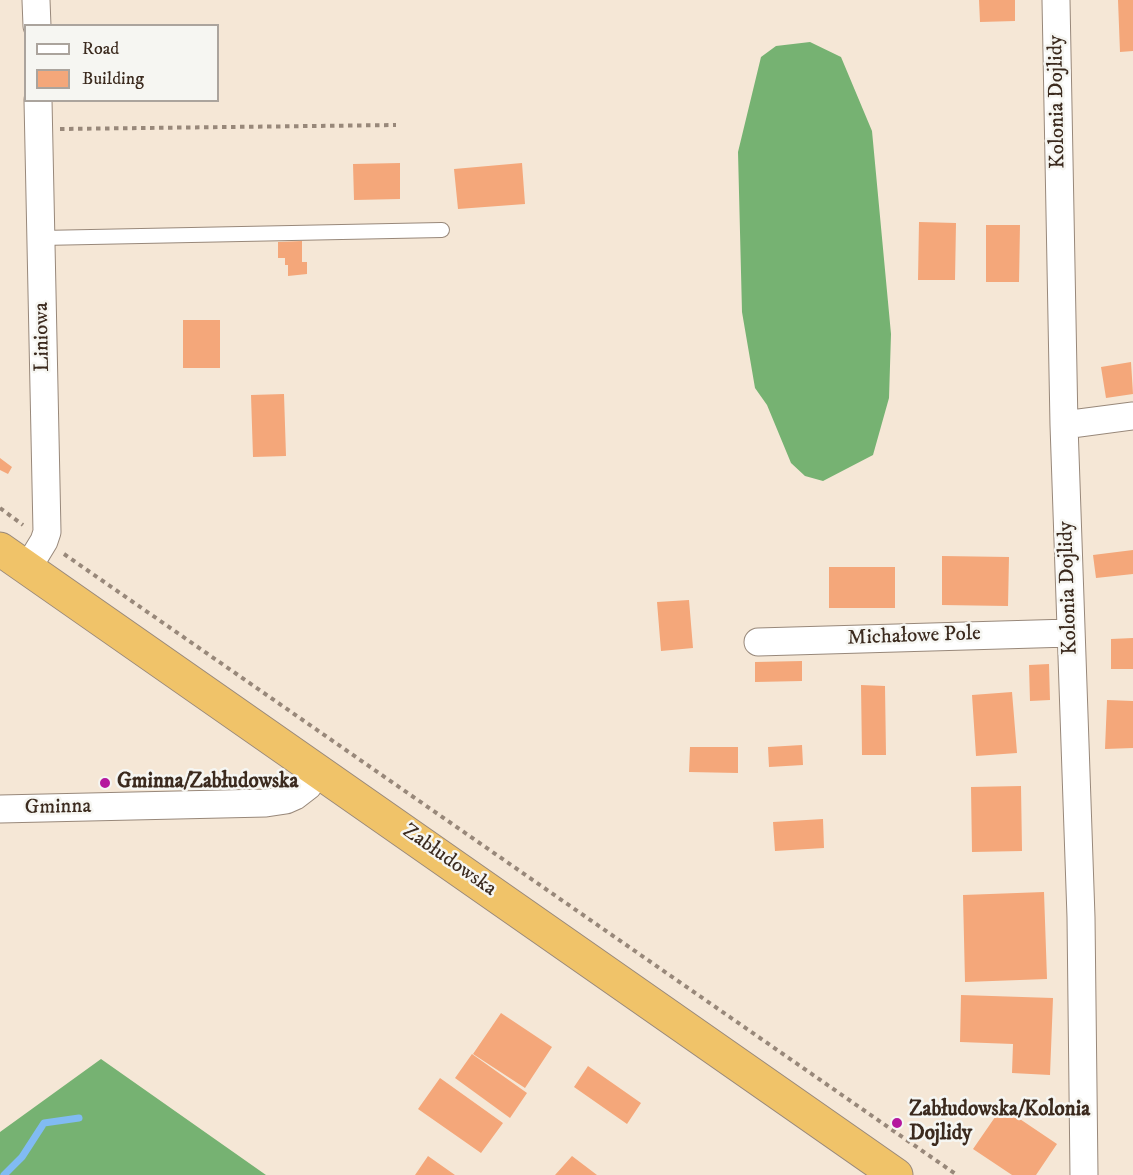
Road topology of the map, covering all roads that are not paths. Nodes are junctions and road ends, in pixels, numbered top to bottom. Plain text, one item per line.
1 (36, 0) edge
2 (1056, 0) edge
3 (37, 24) edge
4 (38, 102) edge
5 (442, 230) dead end
6 (41, 238) junction
7 (1133, 416) edge
8 (1064, 425) junction
9 (0, 549) edge
10 (27, 569) junction
11 (1070, 633) junction
12 (758, 642) dead end
13 (319, 770) junction
14 (0, 809) edge
15 (896, 1175) edge
16 (1084, 1175) edge

1 - 3 street
2 - 8 street, Kolonia Dojlidy
4 - 6 street, Liniowa
5 - 6 lane
6 - 10 street, Liniowa
7 - 8 street
8 - 11 street, Kolonia Dojlidy
9 - 10 highway, Zabłudowska
10 - 13 highway, Zabłudowska
11 - 12 street, Michałowe Pole
11 - 16 street, Kolonia Dojlidy
13 - 14 street, Gminna
13 - 15 highway, Zabłudowska

